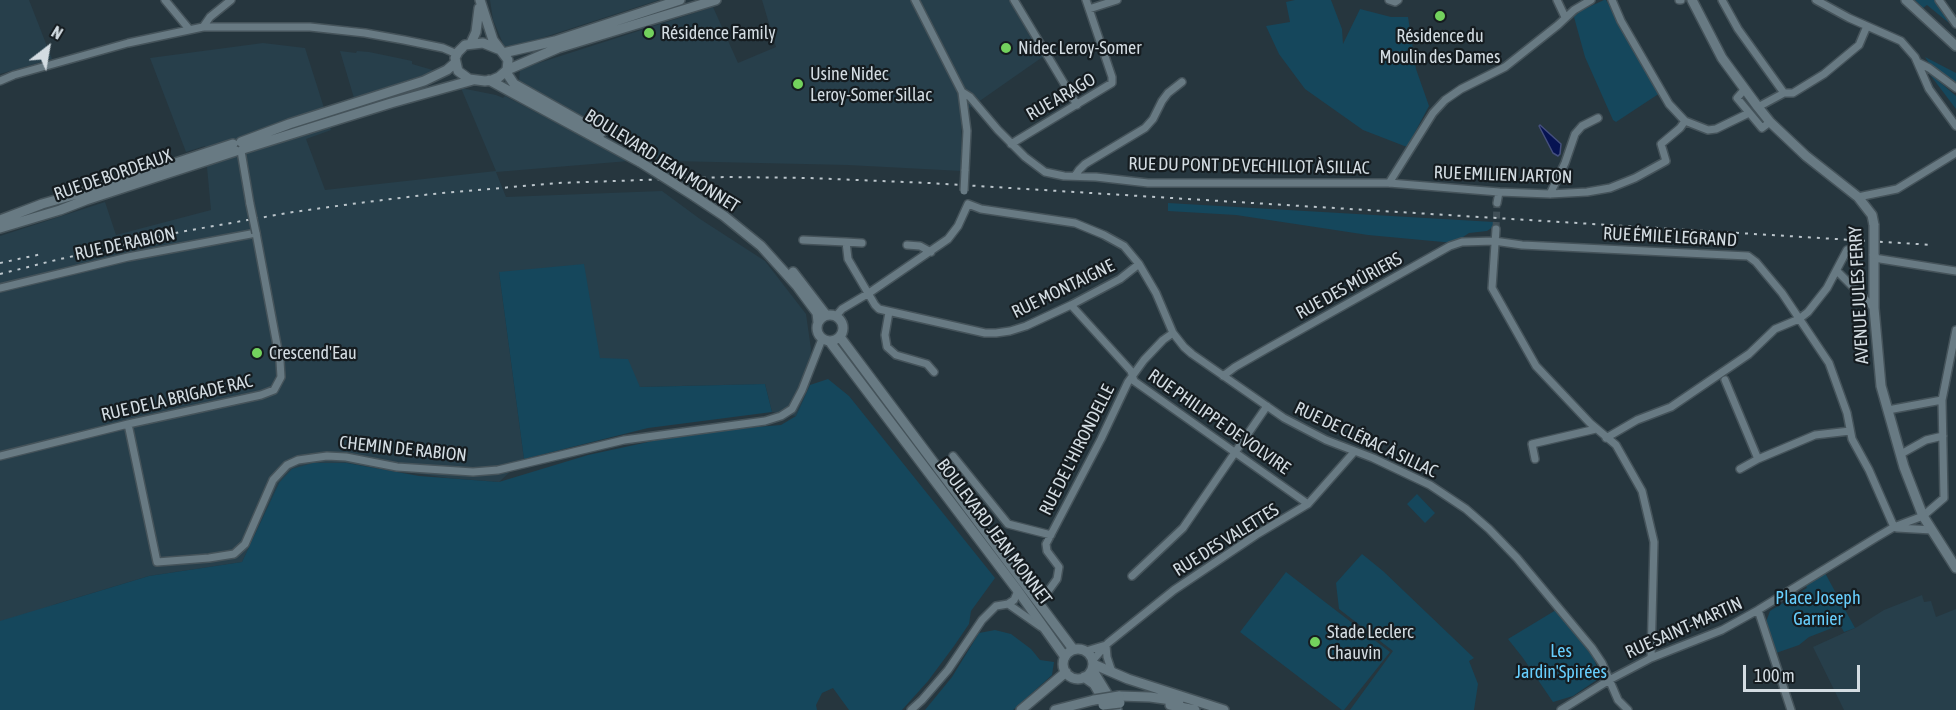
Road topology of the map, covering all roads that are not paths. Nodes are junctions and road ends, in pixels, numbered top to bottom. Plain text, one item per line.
1 (165, 0) edge
2 (231, 0) edge
3 (681, 0) edge
4 (716, 0) edge
5 (915, 0) edge
6 (1014, 0) edge
7 (1086, 0) edge
8 (1117, 0) edge
9 (1389, 0) edge
10 (1398, 0) edge
11 (1557, 0) edge
12 (1591, 0) edge
13 (1612, 0) edge
14 (1692, 0) edge
15 (1722, 0) edge
16 (1816, 0) edge
17 (1906, 0) edge
18 (1939, 0) edge
19 (1089, 9) junction
20 (1565, 17) junction
21 (1956, 24) edge
22 (1867, 26) junction
23 (203, 27) junction
24 (189, 29) junction
25 (471, 44) junction
26 (1956, 46) edge
27 (500, 51) junction
28 (456, 58) junction
29 (1919, 63) junction
30 (506, 71) junction
31 (473, 80) junction
32 (489, 80) junction
33 (0, 81) edge
34 (1182, 82) dead end
35 (1956, 88) edge
36 (962, 92) junction
37 (1784, 93) junction
38 (1077, 105) junction
39 (1754, 110) junction
40 (1598, 118) dead end
41 (1685, 121) junction
42 (1956, 126) edge
43 (1011, 144) junction
44 (239, 147) junction
45 (1956, 153) edge
46 (645, 162) junction
47 (1076, 177) junction
48 (1389, 183) junction
49 (1499, 192) junction
50 (697, 194) junction
51 (1550, 194) junction
52 (1858, 197) junction
53 (75, 199) junction
54 (1497, 203) tunnel mouth
55 (968, 204) junction
56 (0, 220) edge
57 (0, 228) edge
58 (1496, 229) tunnel mouth
59 (256, 233) junction
60 (803, 240) dead end
61 (846, 242) junction
62 (1494, 242) junction
63 (862, 243) dead end
64 (907, 245) dead end
65 (1846, 250) dead end
66 (931, 252) junction
67 (1874, 256) junction
68 (1139, 264) junction
69 (1837, 271) junction
70 (1956, 271) edge
71 (0, 288) edge
72 (869, 293) junction
73 (1071, 305) junction
74 (1874, 308) junction
75 (890, 312) junction
76 (831, 316) junction
77 (1799, 319) junction
78 (818, 322) junction
79 (1956, 330) edge
80 (1173, 333) junction
81 (831, 339) junction
82 (934, 372) dead end
83 (1132, 375) junction
84 (1224, 376) junction
85 (1725, 380) dead end
86 (1942, 400) junction
87 (1267, 406) junction
88 (1888, 410) junction
89 (128, 424) junction
90 (1596, 429) junction
91 (1850, 431) junction
92 (1943, 436) junction
93 (1606, 438) junction
94 (1354, 452) junction
95 (1235, 453) junction
96 (1901, 454) junction
97 (0, 456) edge
98 (953, 456) dead end
99 (1535, 459) dead end
100 (1758, 459) junction
101 (1740, 469) dead end
102 (1308, 504) junction
103 (1923, 516) junction
104 (1894, 527) junction
105 (1932, 530) junction
106 (1051, 535) junction
107 (1956, 568) edge
108 (1132, 576) dead end
109 (1049, 590) dead end
110 (1018, 591) junction
111 (1008, 604) junction
112 (1758, 610) junction
113 (1048, 632) junction
114 (1106, 645) junction
115 (1073, 650) junction
116 (1086, 651) junction
117 (1065, 657) junction
118 (1651, 658) junction
119 (1093, 664) junction
120 (1066, 672) junction
121 (1113, 672) junction
122 (1084, 677) junction
123 (1608, 680) junction
124 (1096, 703) junction
125 (1118, 703) edge
126 (911, 710) edge
127 (1021, 710) edge
128 (1055, 710) edge
129 (1074, 710) edge
130 (1109, 710) edge
131 (1195, 710) edge
132 (1216, 710) edge
133 (1224, 710) edge
134 (1561, 710) edge
135 (1628, 710) edge
136 (1791, 710) edge

1 - 24 street
2 - 23 street
3 - 27 main road
4 - 30 main road
5 - 36 street
6 - 38 street
7 - 19 street, RUE ARAGO
8 - 19 street
9 - 10 street
11 - 20 street
12 - 20 street
13 - 41 street
14 - 39 main road, AVENUE JULES FERRY
15 - 37 street
16 - 22 street
17 - 26 main road
18 - 21 street
19 - 38 street, RUE ARAGO
20 - 48 street
22 - 29 street
22 - 37 street
23 - 24 street
23 - 28 street
24 - 33 street
25 - 27 main road
25 - 27 main road
25 - 28 main road
27 - 30 main road
28 - 31 main road
28 - 44 main road, RUE DE BORDEAUX
29 - 35 street
29 - 42 street
30 - 32 main road
30 - 46 main road
31 - 32 main road
31 - 44 main road, RUE DE BORDEAUX
32 - 46 main road, BOULEVARD JEAN MONNET
34 - 47 street
36 - 43 street, RUE DU PONT DE VECHILLOT À SILLAC
36 - 55 street, bridge
37 - 39 street
38 - 43 street, RUE ARAGO
39 - 41 street
39 - 52 main road, AVENUE JULES FERRY
40 - 51 street
41 - 51 street, RUE EMILIEN JARTON
43 - 47 street, RUE DU PONT DE VECHILLOT À SILLAC
44 - 53 main road, RUE DE BORDEAUX
44 - 59 street, bridge
45 - 52 street
46 - 50 main road
47 - 48 street, RUE DU PONT DE VECHILLOT À SILLAC
48 - 49 street, RUE EMILIEN JARTON
49 - 51 street, RUE EMILIEN JARTON
49 - 54 street
50 - 76 main road
50 - 78 main road, BOULEVARD JEAN MONNET
52 - 67 main road, AVENUE JULES FERRY, bridge
53 - 56 main road, RUE DE BORDEAUX
53 - 57 main road, RUE DE BORDEAUX
55 - 66 street
55 - 68 street, RUE DE CLÉRAC À SILLAC
58 - 62 street
59 - 71 street, RUE DE RABION
59 - 89 street, RUE DE LA BRIGADE RAC
60 - 61 street
61 - 63 street
61 - 72 street
62 - 77 street, RUE ÉMILE LEGRAND
62 - 84 street, RUE DES MÛRIERS
62 - 90 street
64 - 66 street
65 - 69 street
66 - 72 street
67 - 70 street
67 - 74 main road, AVENUE JULES FERRY
68 - 73 street, RUE MONTAIGNE
68 - 80 street, RUE DE CLÉRAC À SILLAC
69 - 74 street
69 - 77 street
72 - 75 street
72 - 76 street
73 - 75 street, RUE MONTAIGNE
73 - 83 street, RUE PHILIPPE DE VOLVIRE
74 - 88 main road, AVENUE JULES FERRY
75 - 82 street
76 - 78 main road
76 - 81 main road
77 - 91 street, RUE ÉMILE LEGRAND
77 - 93 street
78 - 81 main road
79 - 86 street, RUE SAINT-MARTIN
80 - 83 street, RUE DE L'HIRONDELLE
80 - 84 street, RUE DE CLÉRAC À SILLAC
81 - 89 street, CHEMIN DE RABION
81 - 110 main road, BOULEVARD JEAN MONNET
81 - 115 main road
83 - 95 street, RUE PHILIPPE DE VOLVIRE
83 - 106 street, RUE DE L'HIRONDELLE
84 - 87 street, RUE DE CLÉRAC À SILLAC
85 - 100 street
86 - 88 street
86 - 92 street, RUE SAINT-MARTIN
87 - 94 street, RUE DE CLÉRAC À SILLAC
87 - 95 street
88 - 96 main road, AVENUE JULES FERRY
89 - 97 street, RUE DE LA BRIGADE RAC
90 - 93 street
90 - 99 street
91 - 100 street
91 - 104 street, RUE ÉMILE LEGRAND
92 - 96 street
92 - 103 street, RUE SAINT-MARTIN
93 - 118 street
94 - 102 street, RUE DES VALETTES
94 - 123 street, RUE DE CLÉRAC À SILLAC
95 - 102 street, RUE PHILIPPE DE VOLVIRE
95 - 108 street
96 - 103 main road, AVENUE JULES FERRY
98 - 106 street
100 - 101 street
102 - 114 street, RUE DES VALETTES
103 - 104 street, RUE SAINT-MARTIN
103 - 105 main road, AVENUE JULES FERRY
104 - 105 street
104 - 112 street, RUE SAINT-MARTIN
105 - 107 main road, AVENUE JULES FERRY
106 - 109 street, RUE DE L'HIRONDELLE
110 - 111 street
110 - 113 main road, BOULEVARD JEAN MONNET
111 - 113 street
111 - 126 street
112 - 118 street, RUE SAINT-MARTIN
112 - 136 street
113 - 117 main road, BOULEVARD JEAN MONNET
114 - 116 street, RUE DES VALETTES
114 - 119 street, RUE DES VALETTES
114 - 121 street
115 - 116 main road
115 - 117 main road
116 - 119 main road
117 - 120 main road
118 - 123 street, RUE SAINT-MARTIN
119 - 121 main road
119 - 122 main road
119 - 125 main road
120 - 122 main road
120 - 127 main road
121 - 133 main road
122 - 130 main road
123 - 134 street, RUE SAINT-MARTIN
123 - 135 street, RUE DE CLÉRAC À SILLAC
124 - 125 main road, bridge
124 - 128 main road
124 - 129 main road
125 - 131 main road
125 - 132 main road

